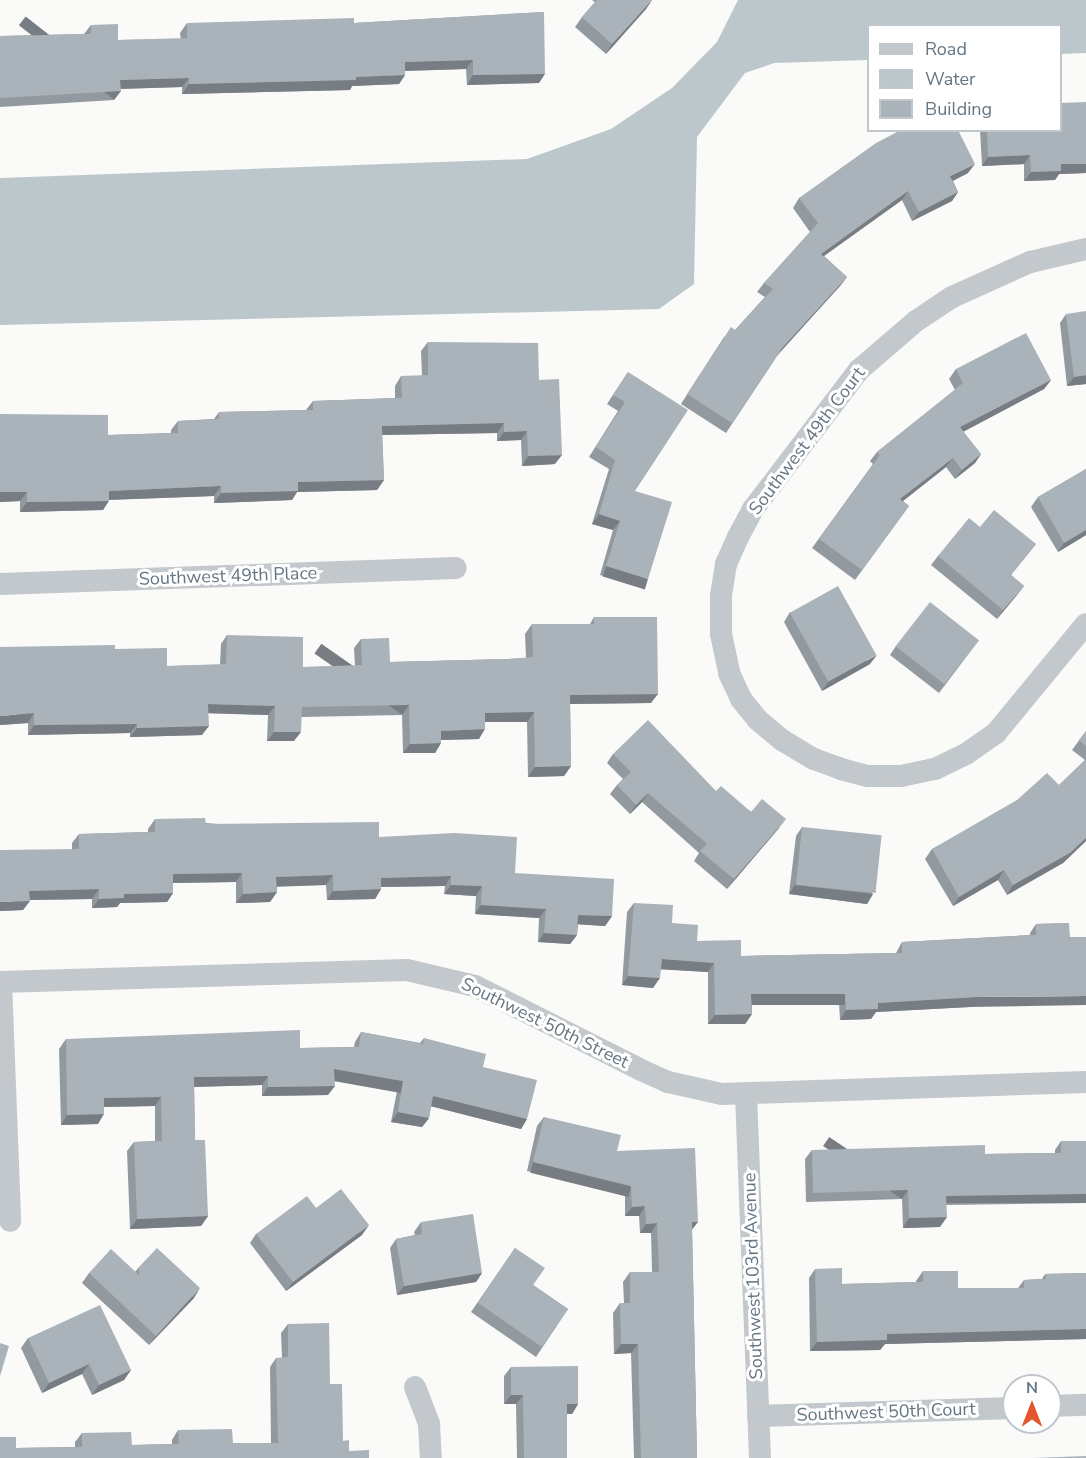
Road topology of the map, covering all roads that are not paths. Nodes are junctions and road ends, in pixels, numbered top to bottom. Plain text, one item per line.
1 (1086, 249) edge
2 (456, 568) dead end
3 (0, 584) edge
4 (1086, 624) edge
5 (0, 982) edge
6 (1086, 1082) edge
7 (746, 1095) junction
8 (10, 1221) dead end
9 (416, 1387) dead end
10 (1086, 1405) edge
11 (1062, 1406) edge
12 (1002, 1408) edge
13 (758, 1416) junction
14 (431, 1458) edge
15 (760, 1458) edge

1 - 4 street, Southwest 49th Court
2 - 3 street, Southwest 49th Place
5 - 7 street, Southwest 50th Street
5 - 8 street
6 - 7 street, Southwest 50th Street
7 - 13 street, Southwest 103rd Avenue
9 - 14 street
10 - 11 street
12 - 13 street, Southwest 50th Court
13 - 15 street, Southwest 103rd Avenue

